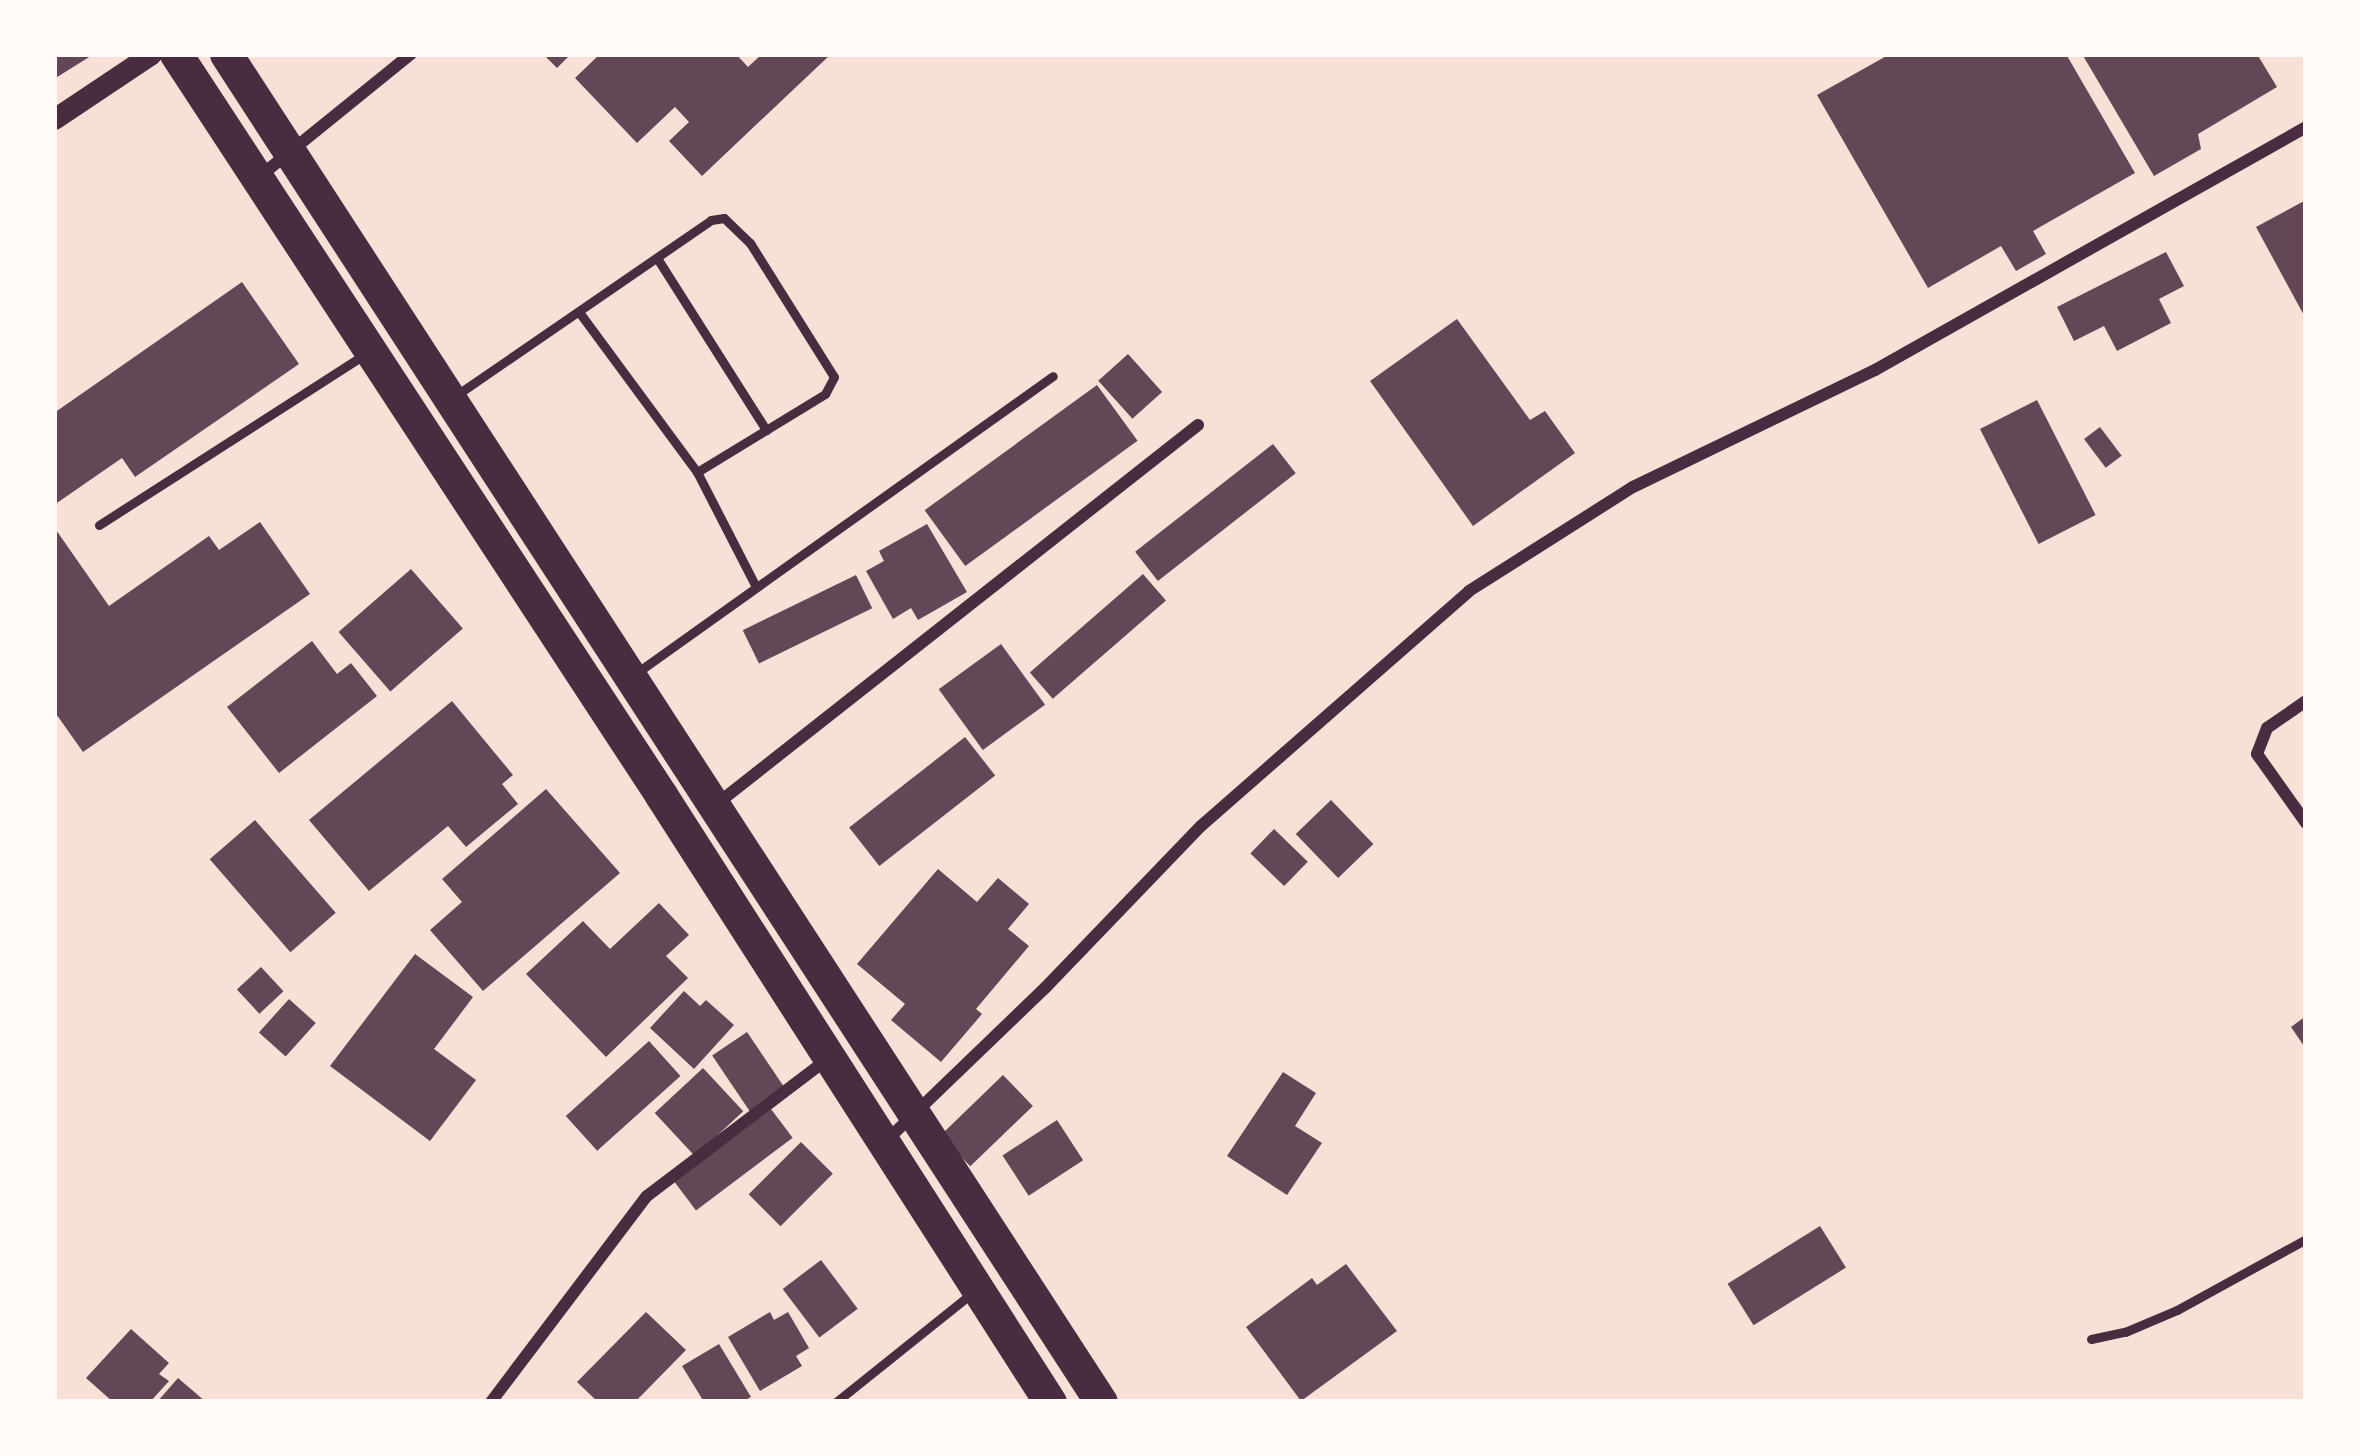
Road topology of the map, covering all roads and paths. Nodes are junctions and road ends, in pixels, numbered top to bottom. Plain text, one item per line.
1 (151, 54) edge
2 (176, 54) edge
3 (226, 54) edge
4 (411, 54) edge
5 (54, 119) edge
6 (2306, 127) edge
7 (291, 154) junction
8 (258, 178) junction
9 (657, 257) junction
10 (579, 312) junction
11 (370, 350) junction
12 (1053, 376) dead end
13 (449, 399) junction
14 (1198, 425) dead end
15 (766, 430) junction
16 (697, 472) junction
17 (99, 525) dead end
18 (757, 587) junction
19 (631, 677) junction
20 (2306, 701) edge
21 (714, 806) junction
22 (2306, 823) edge
23 (827, 1059) junction
24 (914, 1113) junction
25 (882, 1145) junction
26 (2306, 1239) edge
27 (976, 1289) junction
28 (2091, 1339) dead end
29 (490, 1402) edge
30 (836, 1402) edge
31 (1049, 1402) edge
32 (1101, 1402) edge

1 - 5 street
2 - 8 highway
3 - 7 highway
4 - 7 street
6 - 24 street
7 - 8 street
7 - 13 highway
8 - 11 highway
9 - 10 lane
9 - 15 lane
9 - 15 lane
10 - 13 lane
10 - 16 lane
11 - 17 lane
11 - 23 highway
12 - 18 lane
13 - 19 highway
14 - 21 street
15 - 16 lane
16 - 18 lane
18 - 19 lane
19 - 21 highway
20 - 22 street
21 - 24 highway
23 - 25 highway
23 - 29 street
24 - 25 street
24 - 32 highway
25 - 27 highway
26 - 28 lane
27 - 30 lane
27 - 31 highway

